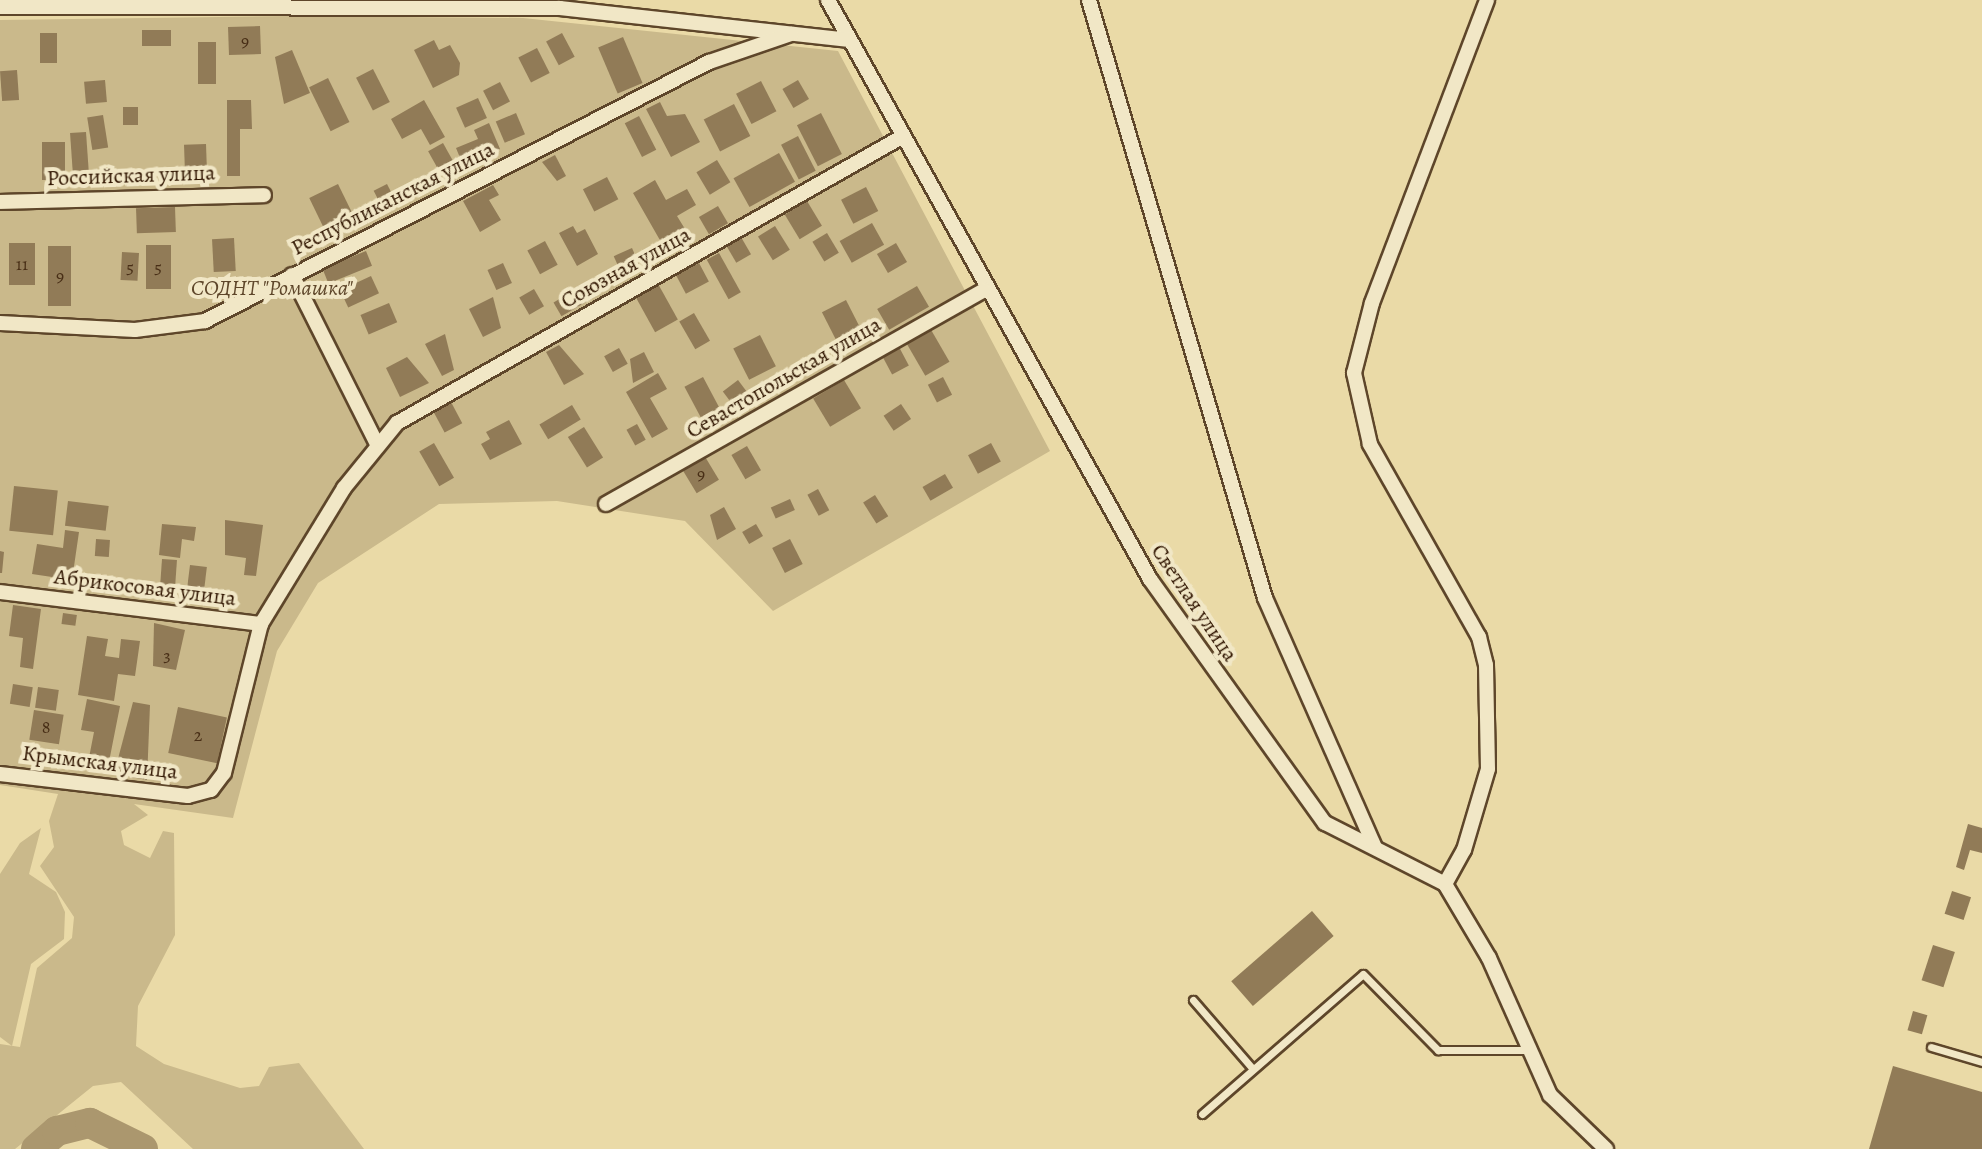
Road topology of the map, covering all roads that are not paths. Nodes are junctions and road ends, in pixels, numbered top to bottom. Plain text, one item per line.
1 (828, 0) edge
2 (1089, 0) edge
3 (1487, 0) edge
4 (0, 7) edge
5 (791, 34) junction
6 (849, 40) junction
7 (900, 138) junction
8 (264, 195) dead end
9 (0, 202) edge
10 (292, 275) junction
11 (984, 290) junction
12 (0, 323) edge
13 (376, 442) junction
14 (606, 504) dead end
15 (0, 592) edge
16 (261, 624) junction
17 (0, 774) edge
18 (1375, 847) junction
19 (1445, 884) junction
20 (1193, 1000) dead end
21 (1931, 1047) dead end
22 (1528, 1050) junction
23 (1982, 1062) edge
24 (1253, 1069) junction
25 (1202, 1114) dead end
26 (1606, 1149) edge

1 - 6 street, Светлая улица
2 - 18 street
3 - 19 street
4 - 5 street
5 - 6 street
5 - 10 street, Республиканская улица
6 - 7 street, Светлая улица
7 - 11 street, Светлая улица
7 - 13 street, Союзная улица
8 - 9 street, Российская улица
10 - 12 street, Республиканская улица
10 - 13 street
11 - 14 street, Севастопольская улица
11 - 18 street, Светлая улица
13 - 16 street, Абрикосовая улица
15 - 16 street, Абрикосовая улица
16 - 17 street, Крымская улица
18 - 19 street, Светлая улица
19 - 22 street
20 - 24 lane
21 - 23 lane
22 - 24 lane
22 - 26 street
24 - 25 lane

